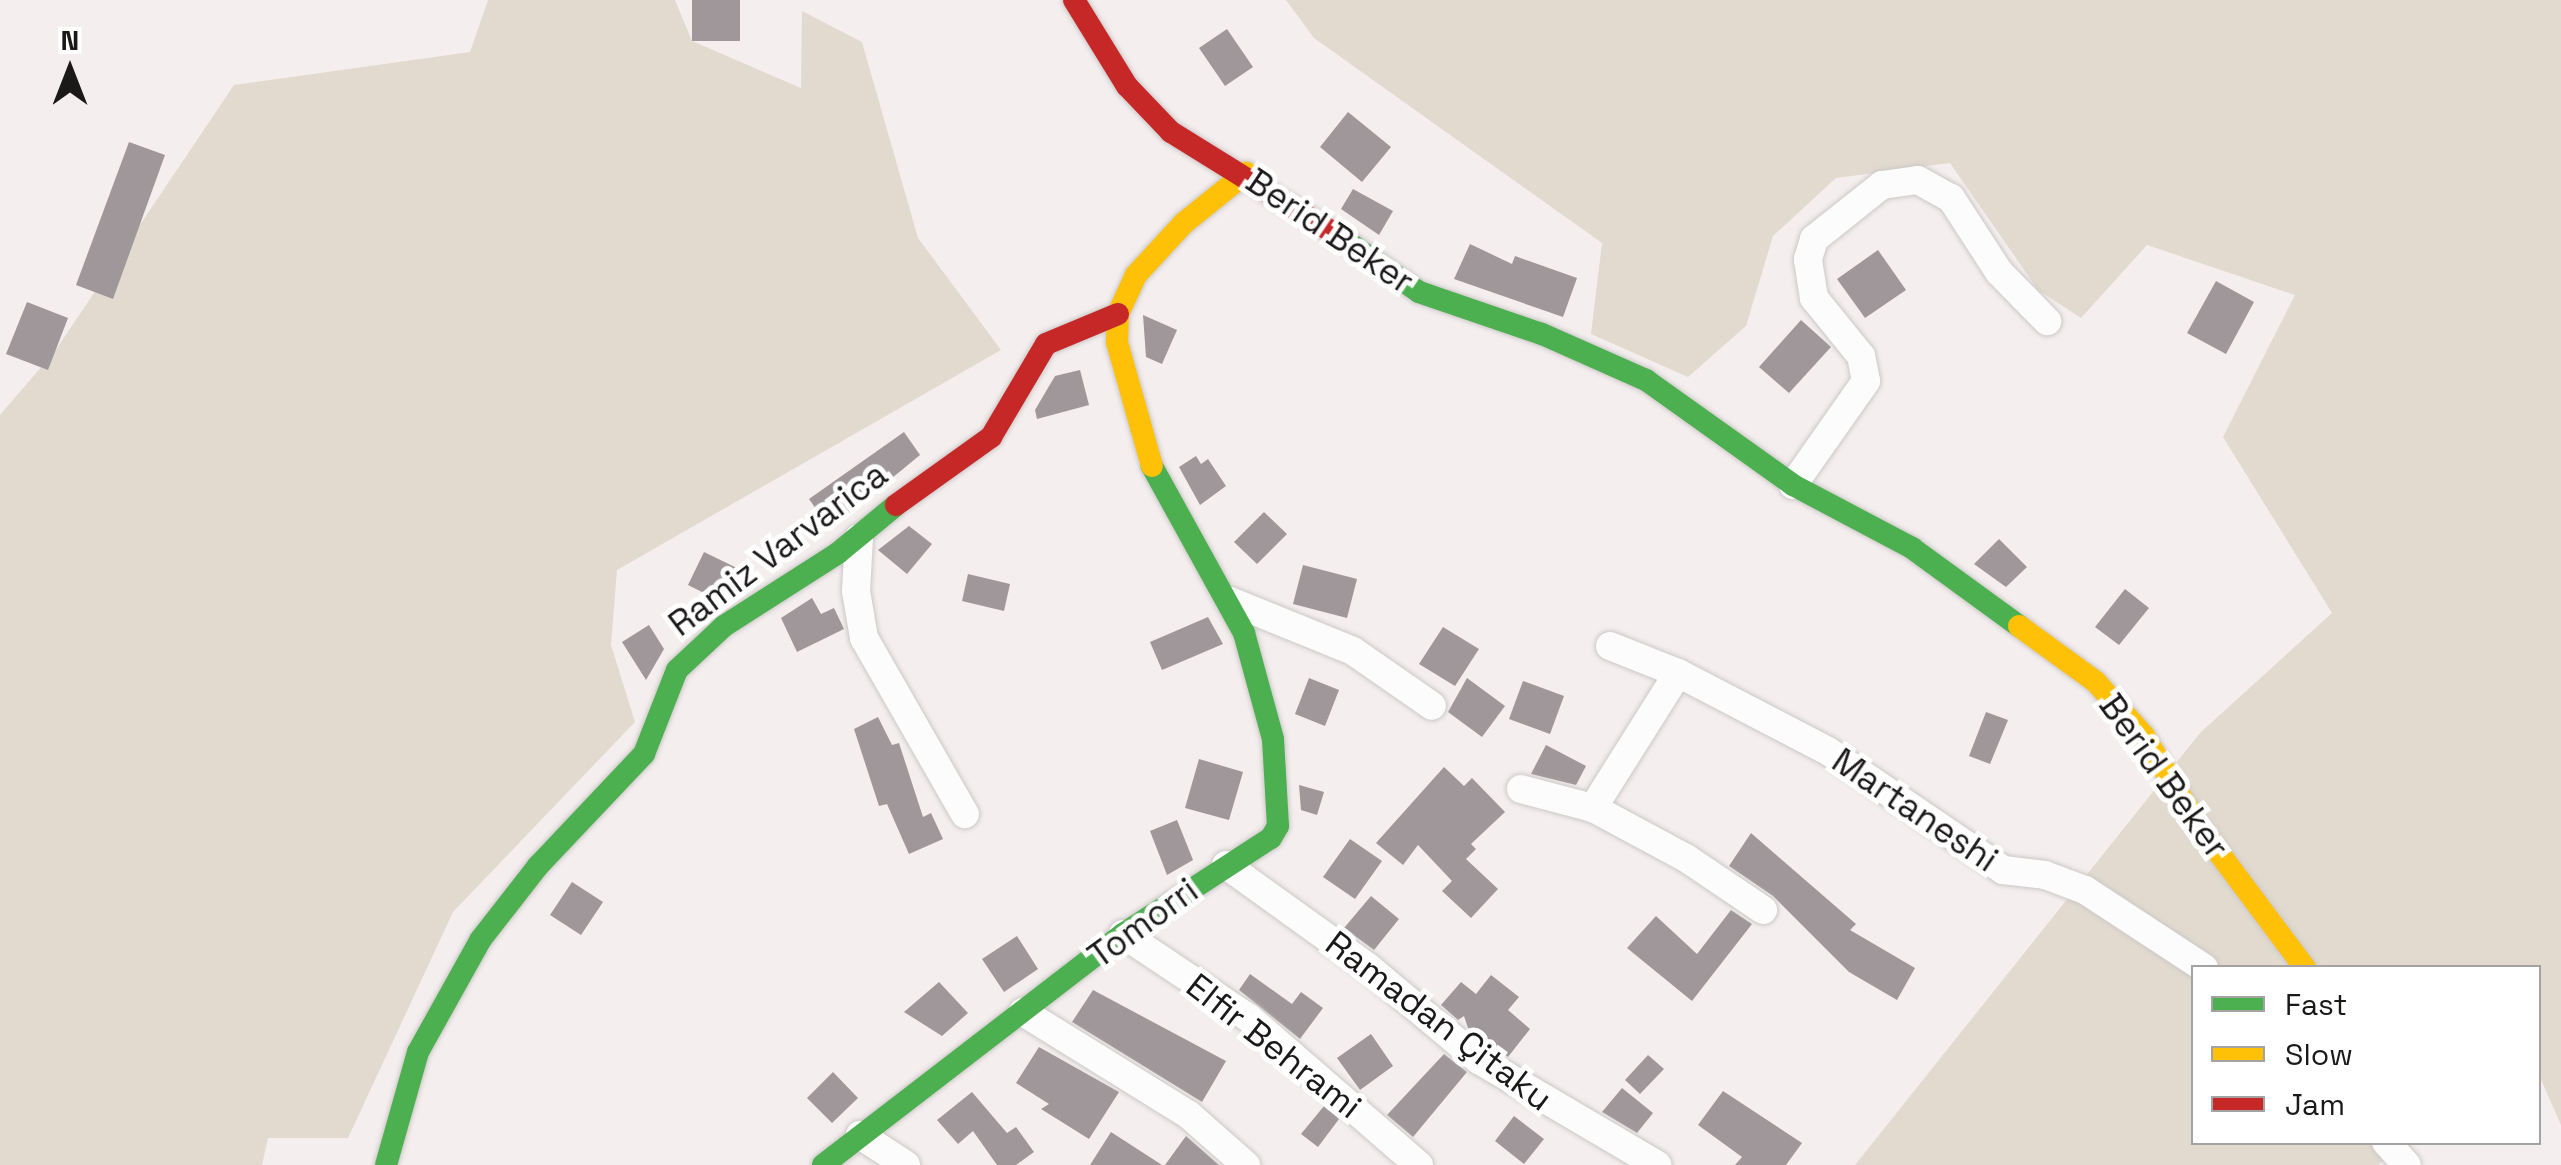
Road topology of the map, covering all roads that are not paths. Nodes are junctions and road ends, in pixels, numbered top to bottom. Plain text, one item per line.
1 (1074, 0) edge
2 (1246, 173) junction
3 (1118, 314) junction
4 (2047, 322) dead end
5 (1793, 485) junction
6 (859, 538) junction
7 (1230, 601) junction
8 (1610, 646) dead end
9 (1678, 673) junction
10 (1432, 706) dead end
11 (1520, 790) dead end
12 (1592, 808) junction
13 (965, 814) dead end
14 (1226, 865) junction
15 (1764, 910) dead end
16 (1123, 934) junction
17 (2199, 965) edge
18 (2302, 965) edge
19 (1023, 1012) junction
20 (860, 1134) junction
21 (2389, 1145) edge
22 (386, 1165) edge
23 (822, 1165) edge
24 (906, 1165) edge
25 (1246, 1165) edge
26 (1419, 1165) edge
27 (1658, 1165) edge
28 (2407, 1165) edge

1 - 2 street, Berid Beker
2 - 3 street
2 - 5 street, Berid Beker
3 - 6 street, Ramiz Varvarica
3 - 7 street, Tomorri
4 - 5 street
5 - 18 street, Berid Beker
6 - 13 street
6 - 22 street, Ramiz Varvarica
7 - 10 street
7 - 14 street, Tomorri
8 - 9 street, Martaneshi
9 - 12 street
9 - 17 street, Martaneshi
11 - 12 street
12 - 15 street
14 - 16 street, Tomorri
14 - 27 street, Ramadan Çitaku
16 - 19 street, Tomorri
16 - 26 street, Elfir Behrami
19 - 20 street, Tomorri
19 - 25 street
20 - 23 street, Tomorri
20 - 24 street
21 - 28 street

